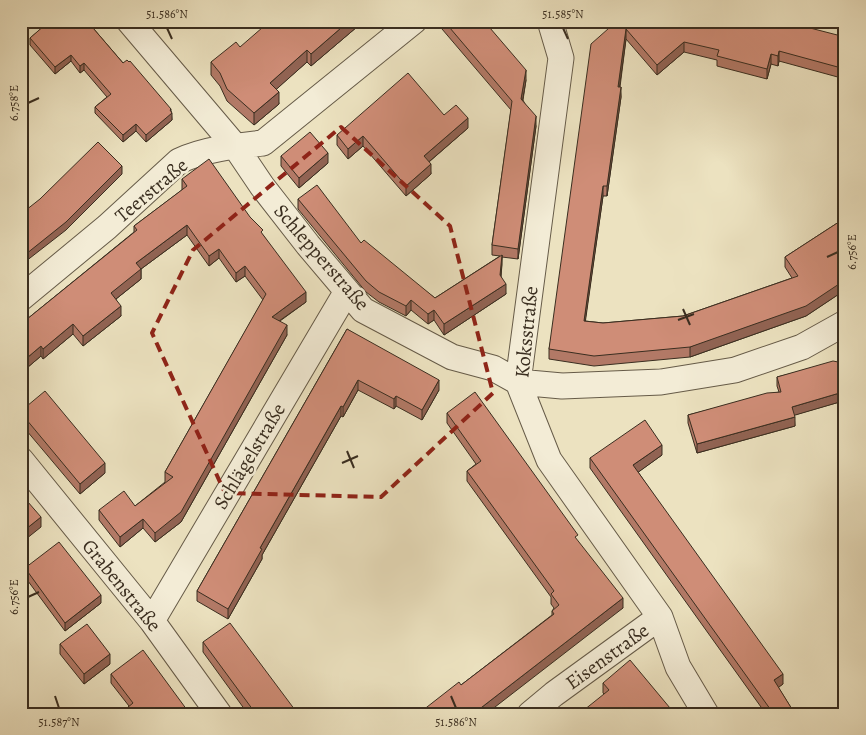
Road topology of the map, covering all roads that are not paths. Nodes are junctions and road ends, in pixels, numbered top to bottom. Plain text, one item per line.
1 (128, 21) edge
2 (414, 21) edge
3 (550, 21) edge
4 (235, 146) junction
5 (347, 291) junction
6 (21, 298) edge
7 (845, 323) edge
8 (518, 382) junction
9 (21, 460) edge
10 (660, 617) junction
11 (152, 621) junction
12 (219, 714) edge
13 (530, 714) edge
14 (706, 714) edge

1 - 4 street, Schlepperstraße
2 - 4 street, Teerstraße
3 - 8 street, Koksstraße
4 - 5 street, Schlepperstraße
4 - 6 street, Teerstraße
5 - 8 street, Schlepperstraße
5 - 11 street, Schlägelstraße
7 - 8 street, Schlepperstraße
8 - 10 street, Koksstraße
9 - 11 street, Grabenstraße
10 - 13 street, Eisenstraße
10 - 14 street, Koksstraße
11 - 12 street, Grabenstraße

